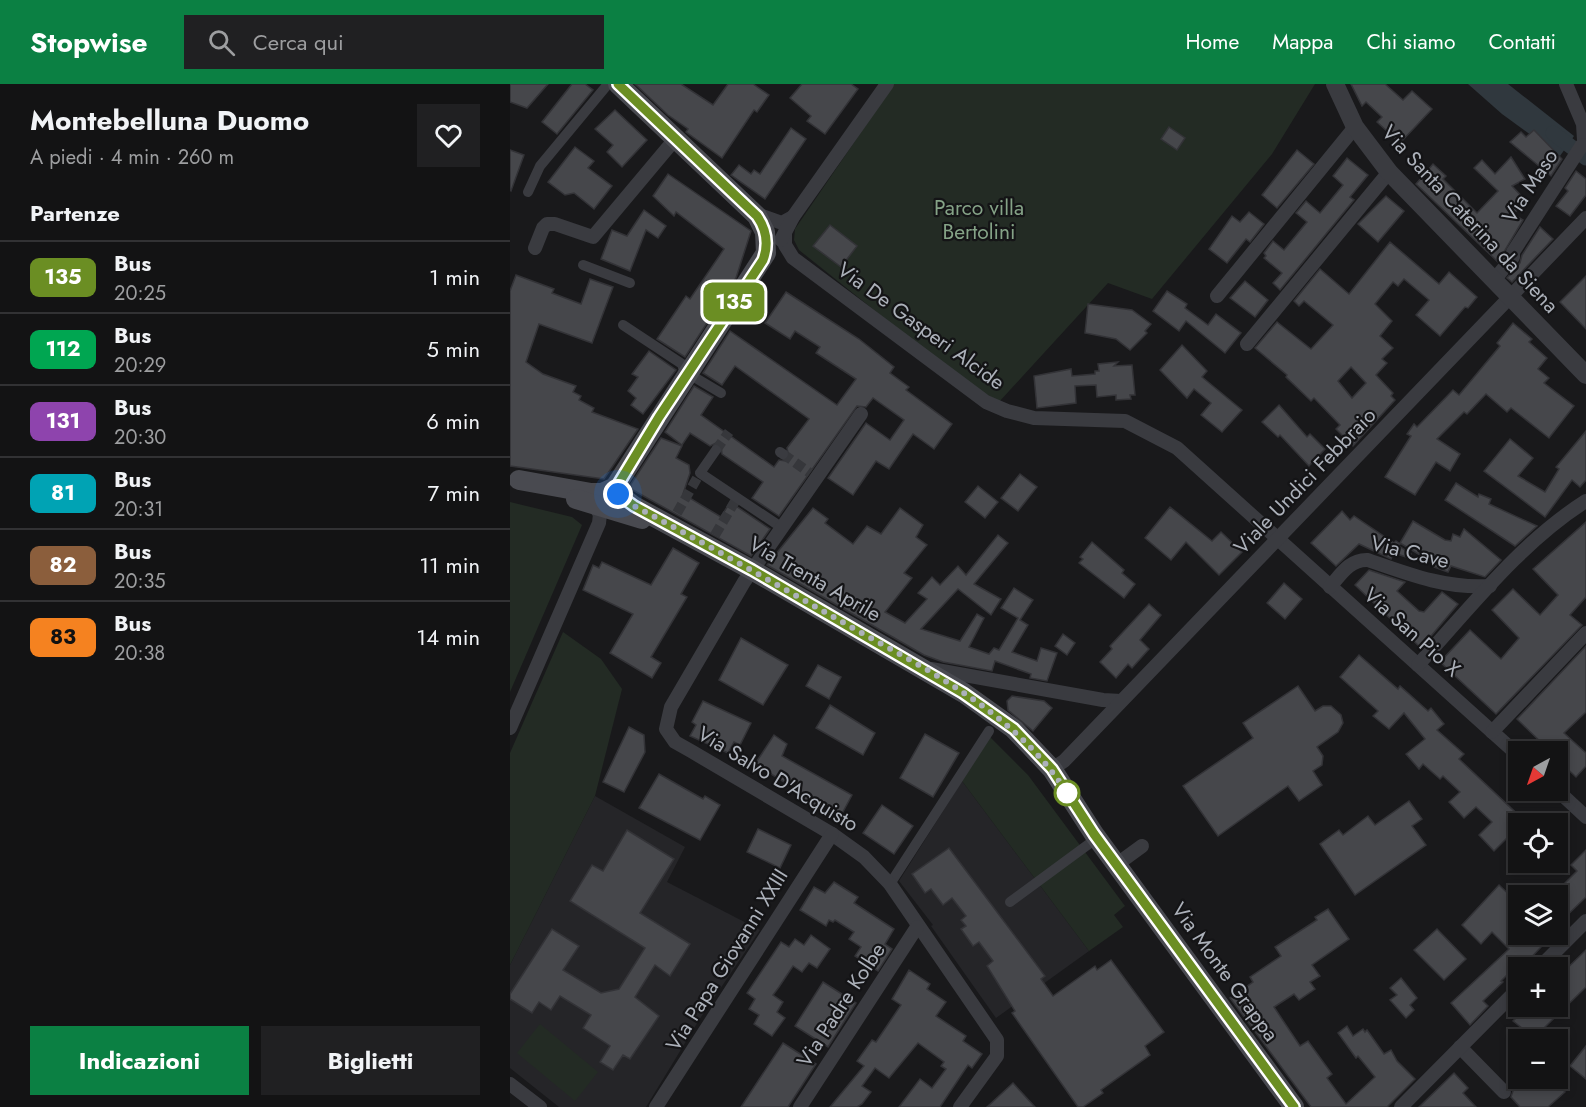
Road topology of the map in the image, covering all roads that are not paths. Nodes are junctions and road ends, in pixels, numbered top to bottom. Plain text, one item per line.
1 (608, 84) edge
2 (618, 84) edge
3 (887, 84) edge
4 (1335, 84) edge
5 (1566, 84) edge
6 (1354, 127) junction
7 (676, 138) junction
8 (1389, 172) junction
9 (528, 192) dead end
10 (754, 213) junction
11 (793, 217) junction
12 (1586, 218) edge
13 (785, 233) junction
14 (535, 248) dead end
15 (791, 256) junction
16 (763, 260) junction
17 (583, 265) dead end
18 (1495, 279) junction
19 (630, 283) dead end
20 (1511, 295) junction
21 (1217, 296) dead end
22 (623, 325) dead end
23 (1247, 344) dead end
24 (688, 373) junction
25 (1586, 375) edge
26 (720, 393) dead end
27 (861, 414) dead end
28 (716, 450) tunnel mouth
29 (514, 479) edge
30 (619, 483) junction
31 (1586, 501) edge
32 (594, 505) junction
33 (781, 527) junction
34 (685, 533) junction
35 (1278, 539) junction
36 (752, 570) junction
37 (1490, 586) junction
38 (1330, 587) junction
39 (1586, 633) edge
40 (1418, 665) junction
41 (921, 668) junction
42 (1121, 701) junction
43 (510, 728) edge
44 (989, 731) dead end
45 (1492, 732) junction
46 (1508, 746) edge
47 (1052, 769) junction
48 (1568, 800) edge
49 (1586, 817) edge
50 (832, 834) junction
51 (1097, 838) junction
52 (1142, 846) dead end
53 (1116, 865) junction
54 (890, 884) junction
55 (1010, 902) dead end
56 (1586, 921) edge
57 (917, 927) junction
58 (1550, 957) edge
59 (1508, 999) edge
60 (1460, 1047) junction
61 (510, 1084) edge
62 (1504, 1092) dead end
63 (964, 1105) edge
64 (540, 1107) edge
65 (656, 1107) edge
66 (800, 1107) edge
67 (1294, 1107) edge
68 (1401, 1107) edge

1 - 9 street
2 - 7 main road
3 - 11 street
4 - 6 street, Via Santa Caterina da Siena
5 - 18 street, Via Maso
6 - 8 street, Via Santa Caterina da Siena
6 - 21 street
7 - 10 main road
7 - 14 street
8 - 18 street, Via Santa Caterina da Siena
8 - 23 street
10 - 11 street
10 - 16 main road
11 - 13 street
12 - 20 street, Viale Undici Febbraio
13 - 15 street
13 - 16 street
15 - 16 street
15 - 35 street, Via De Gasperi Alcide
16 - 24 main road
17 - 19 street
18 - 20 street, Via Santa Caterina da Siena
20 - 25 street, Via Santa Caterina da Siena
20 - 35 street, Viale Undici Febbraio
22 - 24 street
24 - 26 street
24 - 30 main road
27 - 33 street, Via Salvo D'Acquisto
28 - 33 street
29 - 30 main road
29 - 32 main road, Via Trenta Aprile
30 - 34 main road, Via Trenta Aprile
31 - 37 street
32 - 34 main road, Via Trenta Aprile
32 - 43 street
33 - 36 street, Via Salvo D'Acquisto
34 - 36 main road, Via Trenta Aprile
35 - 38 street, Via San Pio X
35 - 42 street, Viale Undici Febbraio
36 - 41 main road, Via Trenta Aprile
36 - 50 street, Via Salvo D'Acquisto
37 - 38 street, Via Cave
37 - 40 street
38 - 40 street, Via San Pio X
39 - 45 street
40 - 45 street, Via San Pio X
41 - 42 street, Via Trenta Aprile
41 - 47 main road, Via Trenta Aprile
42 - 47 street, Viale Undici Febbraio
44 - 54 street
45 - 46 street, Via San Pio X
47 - 51 main road, Via Trenta Aprile
48 - 49 street
50 - 54 street, Via Salvo D'Acquisto
50 - 65 street, Via Papa Giovanni XXIII
51 - 53 main road, Via Trenta Aprile
51 - 55 street
52 - 53 street
53 - 67 main road, Via Monte Grappa
54 - 57 street, Via Salvo D'Acquisto
56 - 58 street
57 - 63 street, Via Salvo D'Acquisto
57 - 66 street, Via Padre Kolbe
59 - 60 street
60 - 62 street
60 - 68 street
61 - 64 street

